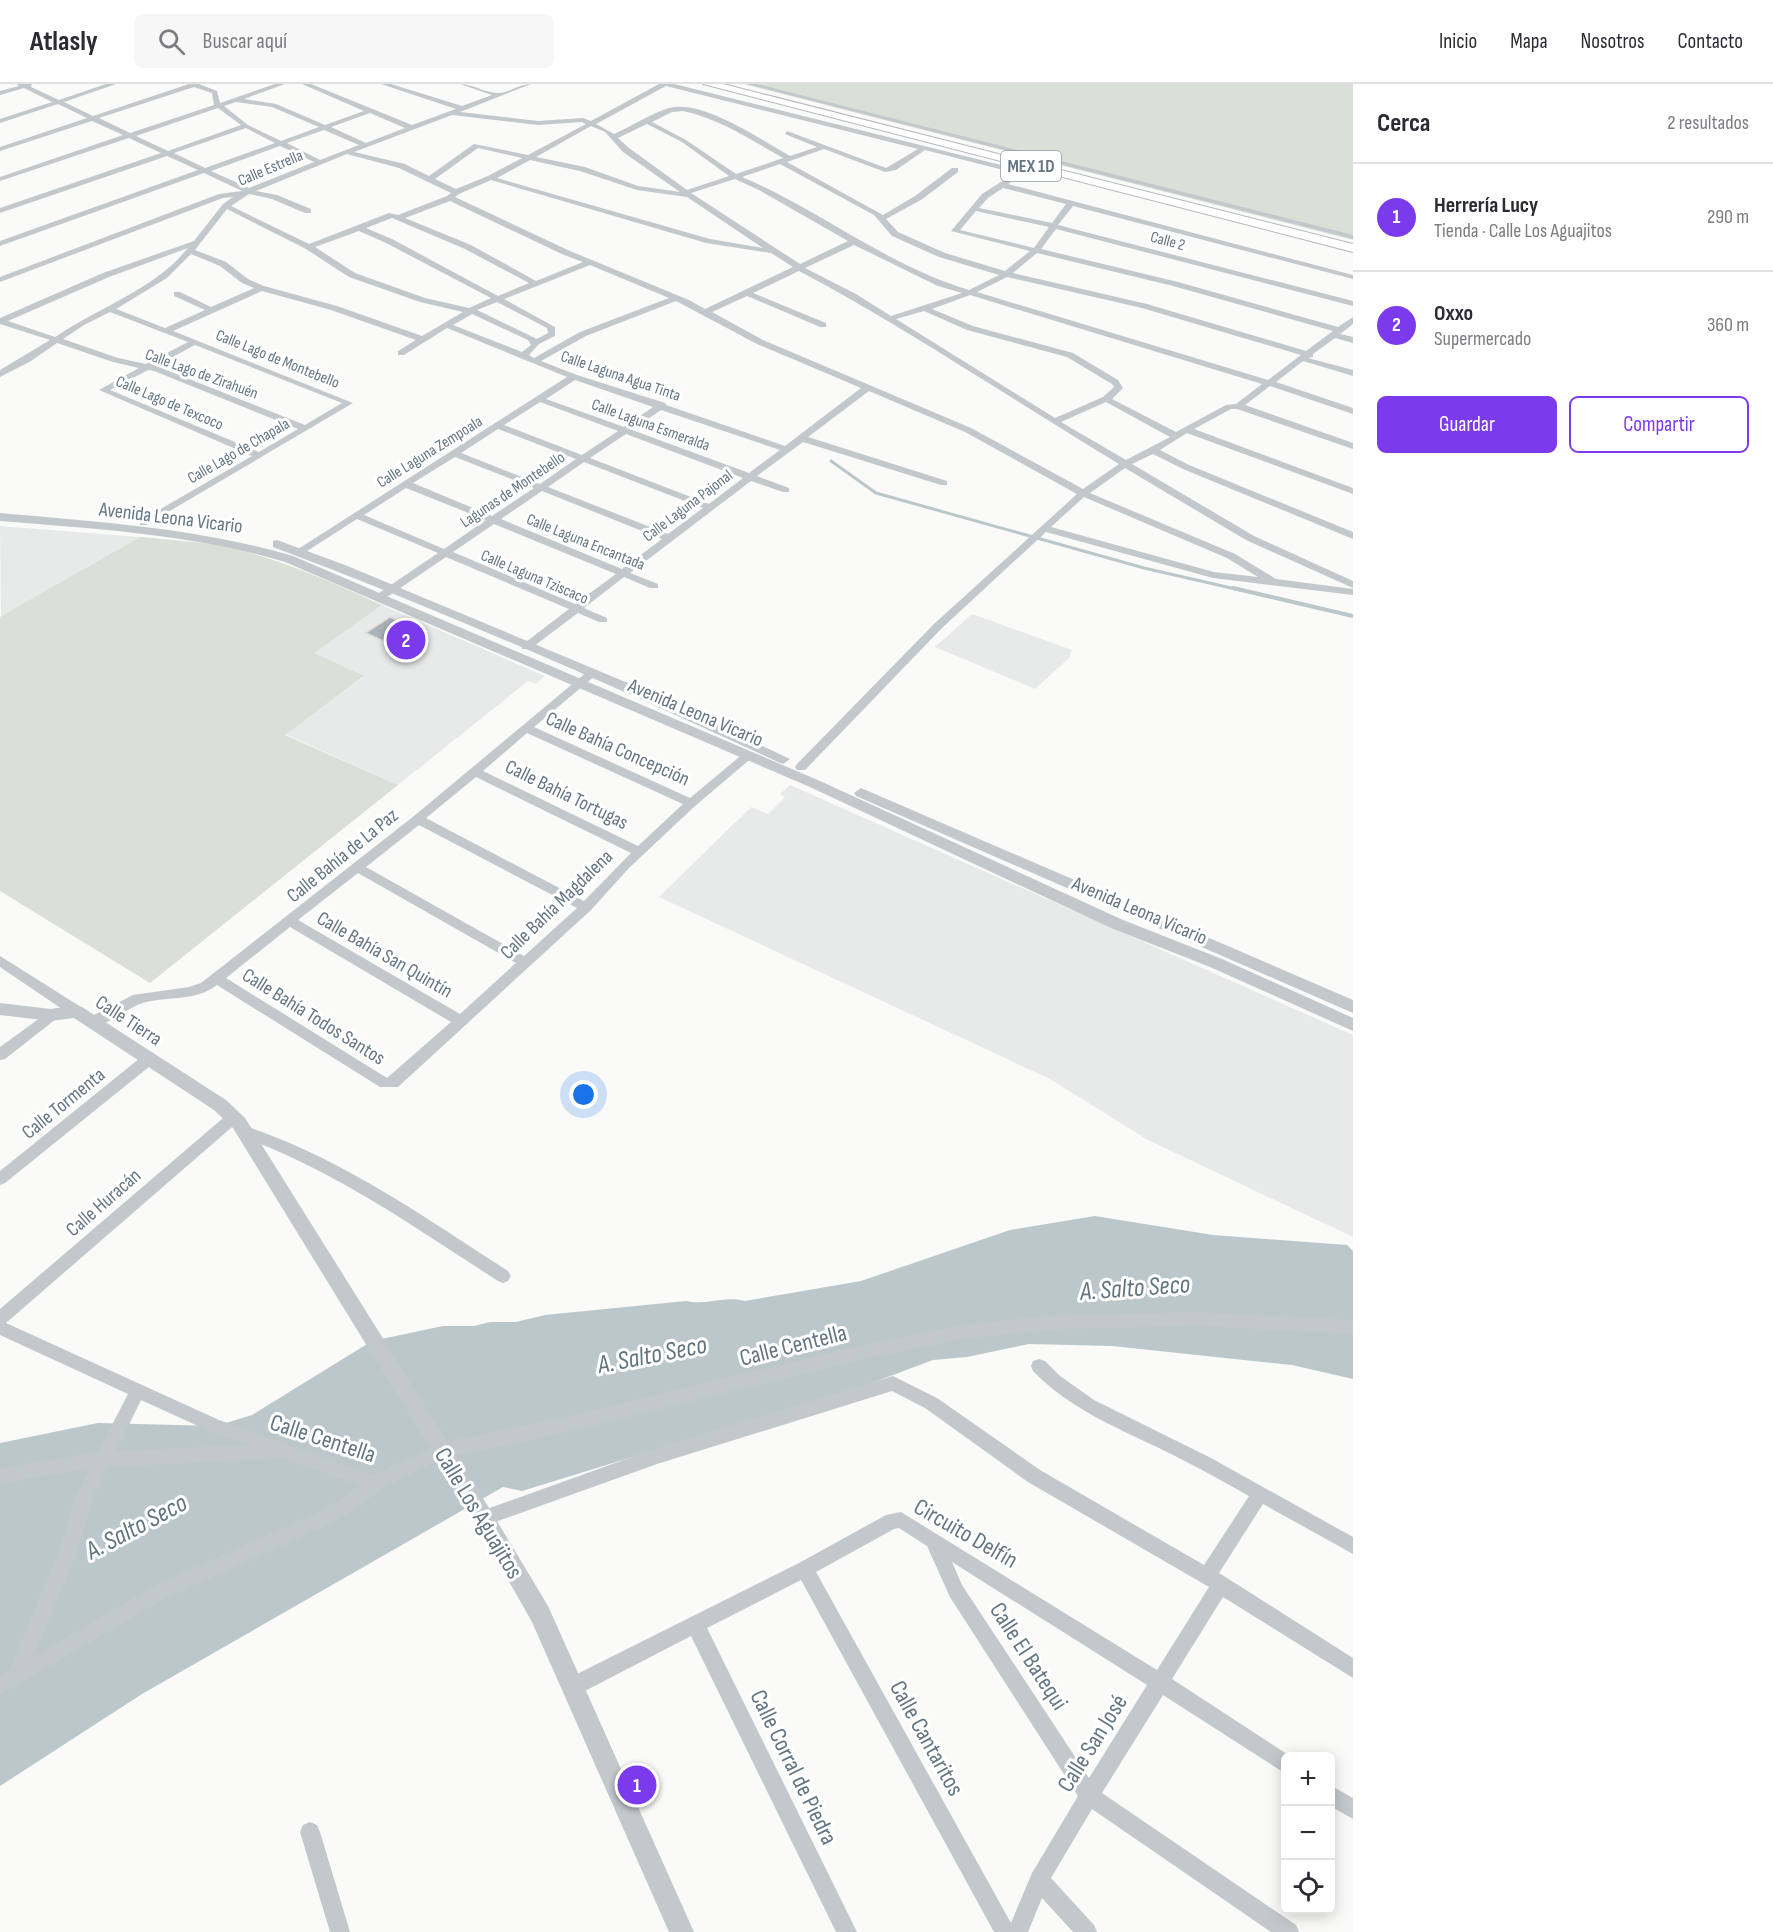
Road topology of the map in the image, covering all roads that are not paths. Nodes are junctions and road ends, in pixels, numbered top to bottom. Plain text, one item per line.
1 (113, 84) edge
2 (194, 84) edge
3 (259, 84) edge
4 (282, 84) edge
5 (305, 84) edge
6 (384, 84) edge
7 (463, 84) edge
8 (528, 84) edge
9 (665, 84) edge
10 (709, 84) edge
11 (749, 84) edge
12 (25, 85) edge
13 (267, 88) junction
14 (0, 93) edge
15 (499, 95) junction
16 (232, 99) junction
17 (60, 102) junction
18 (217, 104) junction
19 (463, 109) junction
20 (370, 111) junction
21 (453, 113) junction
22 (95, 119) junction
23 (0, 121) edge
24 (646, 121) junction
25 (591, 123) junction
26 (246, 126) junction
27 (326, 127) junction
28 (412, 128) junction
29 (787, 133) dead end
30 (130, 136) junction
31 (614, 137) junction
32 (281, 144) junction
33 (365, 145) junction
34 (824, 147) junction
35 (925, 147) junction
36 (0, 149) edge
37 (345, 152) junction
38 (167, 153) junction
39 (529, 157) junction
40 (784, 160) junction
41 (321, 163) junction
42 (955, 170) dead end
43 (205, 172) junction
44 (1021, 172) junction
45 (1066, 175) junction
46 (734, 176) junction
47 (491, 178) junction
48 (0, 179) edge
49 (430, 179) junction
50 (1002, 185) junction
51 (245, 192) junction
52 (687, 194) junction
53 (453, 195) junction
54 (1070, 204) junction
55 (225, 206) junction
56 (975, 209) junction
57 (0, 211) edge
58 (308, 211) dead end
59 (399, 218) junction
60 (883, 218) junction
61 (1052, 225) junction
62 (357, 227) junction
63 (1353, 237) edge
64 (853, 242) junction
65 (0, 244) edge
66 (192, 247) junction
67 (309, 247) junction
68 (1353, 248) edge
69 (1035, 250) junction
70 (775, 251) junction
71 (591, 262) junction
72 (798, 267) junction
73 (1009, 273) junction
74 (1353, 277) edge
75 (0, 280) edge
76 (536, 284) junction
77 (261, 288) junction
78 (747, 293) junction
79 (968, 293) junction
80 (177, 294) dead end
81 (676, 298) junction
82 (494, 300) junction
83 (1353, 304) edge
84 (924, 308) junction
85 (110, 309) junction
86 (211, 310) junction
87 (469, 311) junction
88 (706, 312) junction
89 (889, 319) junction
90 (1353, 320) edge
91 (0, 321) edge
92 (447, 325) junction
93 (824, 325) dead end
94 (167, 330) junction
95 (1337, 333) junction
96 (53, 340) junction
97 (424, 340) junction
98 (1353, 340) edge
99 (195, 342) junction
100 (536, 343) junction
101 (401, 353) dead end
102 (524, 355) junction
103 (1307, 357) junction
104 (536, 360) junction
105 (146, 367) junction
106 (1353, 373) edge
107 (0, 374) edge
108 (574, 377) junction
109 (1270, 383) junction
110 (866, 389) junction
111 (539, 399) junction
112 (1106, 399) junction
113 (349, 403) joint
114 (662, 405) junction
115 (1238, 406) junction
116 (1353, 411) edge
117 (1054, 422) junction
118 (497, 426) junction
119 (305, 428) junction
120 (1186, 429) junction
121 (624, 430) junction
122 (1176, 436) junction
123 (801, 438) junction
124 (1353, 446) edge
125 (786, 449) junction
126 (1153, 450) junction
127 (454, 453) junction
128 (258, 455) junction
129 (583, 459) junction
130 (1125, 464) junction
131 (749, 477) junction
132 (944, 483) dead end
133 (406, 484) junction
134 (540, 488) junction
135 (786, 490) dead end
136 (1353, 491) edge
137 (1083, 493) junction
138 (0, 506) edge
139 (709, 507) junction
140 (357, 515) junction
141 (0, 517) edge
142 (494, 520) junction
143 (143, 523) junction
144 (1043, 528) junction
145 (1353, 536) edge
146 (668, 538) junction
147 (300, 551) junction
148 (444, 553) junction
149 (623, 573) junction
150 (1274, 583) junction
151 (1353, 585) edge
152 (654, 586) dead end
153 (1353, 592) edge
154 (386, 593) junction
155 (575, 609) junction
156 (603, 620) dead end
157 (526, 647) junction
158 (587, 678) junction
159 (528, 729) junction
160 (748, 756) junction
161 (801, 767) junction
162 (476, 772) junction
163 (692, 803) junction
164 (418, 819) junction
165 (640, 852) junction
166 (357, 867) junction
167 (586, 908) junction
168 (290, 921) junction
169 (0, 961) edge
170 (525, 962) junction
171 (216, 978) junction
172 (1353, 1007) edge
173 (0, 1009) edge
174 (76, 1011) junction
175 (51, 1015) junction
176 (461, 1021) junction
177 (93, 1022) junction
178 (1353, 1025) edge
179 (0, 1055) edge
180 (150, 1058) junction
181 (393, 1083) joint
182 (240, 1124) junction
183 (0, 1179) edge
184 (503, 1276) dead end
185 (0, 1319) edge
186 (1353, 1327) edge
187 (0, 1328) edge
188 (1039, 1366) dead end
189 (137, 1392) junction
190 (282, 1450) junction
191 (441, 1451) junction
192 (102, 1460) junction
193 (0, 1476) edge
194 (375, 1483) junction
195 (1260, 1494) junction
196 (484, 1518) junction
197 (933, 1540) junction
198 (1353, 1546) edge
199 (805, 1569) junction
200 (1213, 1581) junction
201 (695, 1624) junction
202 (1353, 1669) edge
203 (16, 1676) junction
204 (1161, 1683) junction
205 (0, 1686) edge
206 (574, 1686) junction
207 (1281, 1762) edge
208 (1089, 1796) junction
209 (1335, 1797) edge
210 (1353, 1809) edge
211 (309, 1832) dead end
212 (1039, 1880) junction
213 (340, 1932) edge
214 (682, 1932) edge
215 (847, 1932) edge
216 (1005, 1932) edge
217 (1018, 1932) edge
218 (1087, 1932) edge
219 (1289, 1932) edge

1 - 17 street
2 - 18 street
2 - 22 street
3 - 13 street
4 - 13 street
5 - 20 street
6 - 19 street
7 - 15 street
8 - 15 street, Calle Estrella
9 - 25 street
9 - 35 street
10 - 45 highway, MEX 1D
11 - 63 street
12 - 14 street
12 - 17 street
13 - 16 street
15 - 19 street, Calle Estrella
16 - 18 street
16 - 27 street
17 - 22 street
17 - 23 street
18 - 26 street
18 - 30 street
19 - 21 street, Calle Estrella
20 - 27 street
20 - 28 street
21 - 25 street
21 - 28 street, Calle Estrella
22 - 30 street
22 - 36 street
24 - 31 street
24 - 40 street
24 - 46 street
25 - 31 street
25 - 39 street
26 - 32 street
26 - 38 street
27 - 32 street
27 - 33 street
28 - 33 street, Calle Estrella
29 - 34 street
30 - 38 street
30 - 48 street
31 - 52 street
32 - 41 street
32 - 43 street
33 - 37 street, Calle Estrella
34 - 35 street
34 - 40 street
35 - 44 street
37 - 41 street, Calle Estrella
37 - 49 street
38 - 43 street
38 - 57 street
39 - 47 street
39 - 49 street
39 - 52 street
40 - 46 street
40 - 60 street
41 - 51 street, Calle Estrella
42 - 60 street
43 - 51 street
43 - 65 street
44 - 45 street
44 - 50 street
45 - 68 highway, MEX 1D
46 - 52 street
46 - 64 street
47 - 53 street
47 - 70 street
49 - 53 street
50 - 54 street
50 - 56 street
51 - 55 street, Calle Estrella
51 - 58 street
51 - 75 street
52 - 70 street
53 - 59 street
53 - 71 street
54 - 61 street
54 - 74 street
55 - 66 street, Calle Estrella
55 - 67 street
56 - 61 street, Calle 2
56 - 69 street
59 - 62 street
59 - 76 street
60 - 73 street
61 - 69 street
61 - 83 street, Calle 2
62 - 67 street
62 - 82 street
64 - 72 street
64 - 79 street
66 - 77 street
66 - 85 street, Calle Estrella
66 - 91 street
67 - 87 street
69 - 73 street
69 - 95 street
70 - 72 street
71 - 76 street
71 - 81 street
72 - 78 street
72 - 89 street
73 - 79 street
73 - 103 street
76 - 82 street
77 - 86 street
77 - 97 street
78 - 88 street
78 - 93 street
79 - 84 street
79 - 109 street
80 - 86 street
81 - 88 street
81 - 104 street
82 - 87 street
82 - 100 street
84 - 89 street
84 - 112 street
85 - 94 street, Calle Lago de Montebello
85 - 96 street, Calle Estrella
86 - 94 street
87 - 92 street
87 - 100 street
88 - 110 street
89 - 117 street
90 - 95 street
91 - 96 street, Calle Lago de Zirahuén
92 - 97 street
92 - 102 street, Calle Laguna Agua Tinta
94 - 99 street, Calle Lago de Montebello
95 - 98 street
95 - 103 street
96 - 105 street, Calle Lago de Zirahuén
96 - 107 street, Calle Estrella
97 - 101 street
99 - 105 street
99 - 113 street, Calle Lago de Montebello
100 - 102 street
102 - 104 street, Calle Laguna Agua Tinta
103 - 106 street
103 - 109 street
104 - 108 street, Calle Laguna Agua Tinta
105 - 119 street, Calle Lago de Zirahuén
105 - 128 street, Calle Lago de Texcoco
108 - 111 street, Calle Laguna Zempoala
108 - 114 street, Calle Laguna Agua Tinta
109 - 115 street
109 - 116 street
110 - 123 street, Calle Laguna Pajonal
110 - 137 street
111 - 118 street, Calle Laguna Zempoala
111 - 121 street, Calle Laguna Esmeralda
112 - 117 street
112 - 122 street
113 - 119 street, Calle Lago de Chapala
114 - 121 street, Lagunas de Montebello
114 - 125 street, Calle Laguna Agua Tinta
115 - 120 street
115 - 124 street
117 - 130 street
118 - 127 street, Calle Laguna Zempoala
118 - 129 street
119 - 128 street, Calle Lago de Chapala
120 - 122 street
120 - 136 street
121 - 129 street, Lagunas de Montebello
121 - 131 street, Calle Laguna Esmeralda
122 - 126 street
123 - 125 street, Calle Laguna Pajonal
123 - 132 street
125 - 131 street, Calle Laguna Pajonal
126 - 130 street
126 - 145 street
127 - 133 street, Calle Laguna Zempoala
127 - 134 street
128 - 143 street, Calle Lago de Chapala
129 - 134 street, Lagunas de Montebello
129 - 139 street
130 - 137 street
130 - 151 street
131 - 135 street, Calle Laguna Esmeralda
131 - 139 street, Calle Laguna Pajonal
133 - 140 street, Calle Laguna Zempoala
133 - 142 street, Calle Laguna Encantada
134 - 142 street, Lagunas de Montebello
134 - 146 street
137 - 144 street
137 - 150 street
138 - 143 street, Avenida Leona Vicario
139 - 146 street, Calle Laguna Pajonal
140 - 147 street, Calle Laguna Zempoala
140 - 148 street, Calle Laguna Tziscaco
141 - 154 street, Avenida Leona Vicario
142 - 148 street, Lagunas de Montebello
142 - 149 street, Calle Laguna Encantada
143 - 147 street, Avenida Leona Vicario
144 - 150 street
144 - 161 street
146 - 149 street, Calle Laguna Pajonal
147 - 154 street, Avenida Leona Vicario
148 - 154 street, Lagunas de Montebello
148 - 155 street, Calle Laguna Tziscaco
149 - 152 street, Calle Laguna Encantada
149 - 155 street, Calle Laguna Pajonal
150 - 153 street
154 - 157 street, Avenida Leona Vicario
154 - 158 street, Avenida Leona Vicario
155 - 156 street, Calle Laguna Tziscaco
155 - 157 street, Calle Laguna Pajonal
157 - 158 street, Avenida Leona Vicario
158 - 159 street, Calle Bahía de La Paz
158 - 160 street, Avenida Leona Vicario
158 - 161 street, Avenida Leona Vicario
159 - 162 street, Calle Bahía de La Paz
159 - 163 street, Calle Bahía Concepción
160 - 163 street, Calle Bahía Magdalena
160 - 178 street, Avenida Leona Vicario
161 - 172 street, Avenida Leona Vicario
162 - 164 street, Calle Bahía de La Paz
162 - 165 street, Calle Bahía Tortugas
163 - 165 street, Calle Bahía Magdalena
164 - 166 street, Calle Bahía de La Paz
164 - 167 street
165 - 167 street, Calle Bahía Magdalena
166 - 168 street, Calle Bahía de La Paz
166 - 170 street
167 - 170 street, Calle Bahía Magdalena
168 - 171 street, Calle Bahía de La Paz
168 - 176 street, Calle Bahía San Quintín
169 - 174 street, Calle Tierra
170 - 176 street, Calle Bahía Magdalena
171 - 177 street, Calle Bahía de La Paz
171 - 181 street, Calle Bahía Todos Santos
173 - 175 street
174 - 175 street
174 - 177 street, Calle Tierra
175 - 179 street
176 - 181 street, Calle Bahía Magdalena
177 - 180 street, Calle Tierra
180 - 182 street, Calle Tierra
180 - 183 street, Calle Tormenta
182 - 184 street
182 - 185 street, Calle Huracán
182 - 191 street, Calle Los Aguajitos
186 - 191 street, Calle Centella
187 - 189 street, Calle Centella
188 - 195 street
189 - 190 street, Calle Centella
189 - 192 street
190 - 192 street
190 - 194 street, Calle Centella
191 - 194 street, Calle Centella
191 - 196 street, Calle Los Aguajitos
192 - 193 street
192 - 203 street
194 - 203 street
195 - 198 street
195 - 200 street, Calle San José
196 - 200 street
196 - 206 street, Calle Los Aguajitos
197 - 199 street, Circuito Delfín
197 - 204 street, Circuito Delfín
197 - 208 street, Calle El Batequi
199 - 201 street, Circuito Delfín
199 - 216 street, Calle Cantaritos
200 - 202 street
200 - 204 street, Calle San José
201 - 206 street, Circuito Delfín
201 - 215 street, Calle Corral de Piedra
203 - 205 street
204 - 207 street, Circuito Delfín
204 - 208 street, Calle San José
206 - 214 street, Calle Los Aguajitos
208 - 212 street, Calle San José
208 - 219 street
209 - 210 street
211 - 213 street
212 - 217 street, Calle San José
212 - 218 street

